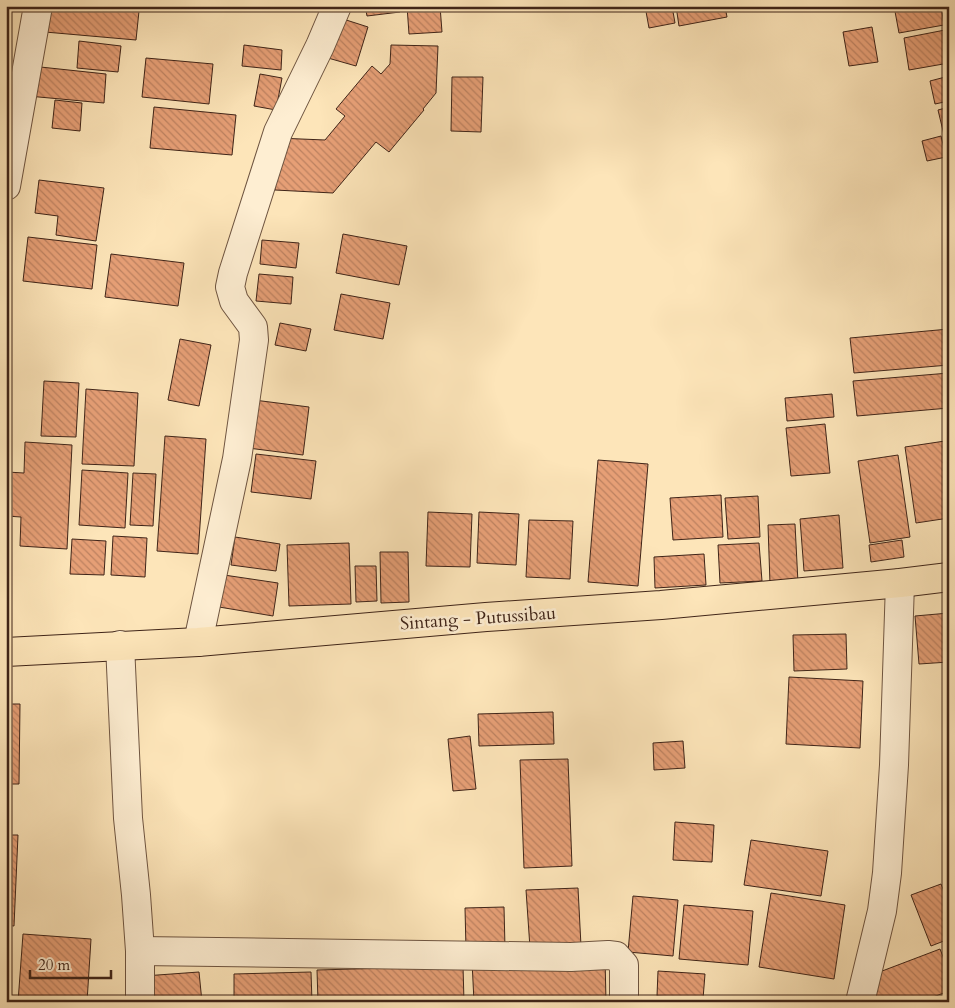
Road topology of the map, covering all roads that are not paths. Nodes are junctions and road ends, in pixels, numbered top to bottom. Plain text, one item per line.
1 (38, 6) edge
2 (337, 6) edge
3 (6, 186) edge
4 (949, 577) edge
5 (900, 583) junction
6 (198, 642) junction
7 (120, 645) junction
8 (6, 652) edge
9 (140, 951) junction
10 (140, 1002) edge
11 (624, 1002) edge
12 (860, 1002) edge

1 - 3 street
2 - 6 street
4 - 5 highway, Sintang - Putussibau
5 - 6 highway, Sintang - Putussibau
5 - 12 street
6 - 7 highway, Sintang - Putussibau
7 - 8 highway, Sintang - Putussibau
7 - 9 street
9 - 10 street
9 - 11 street

